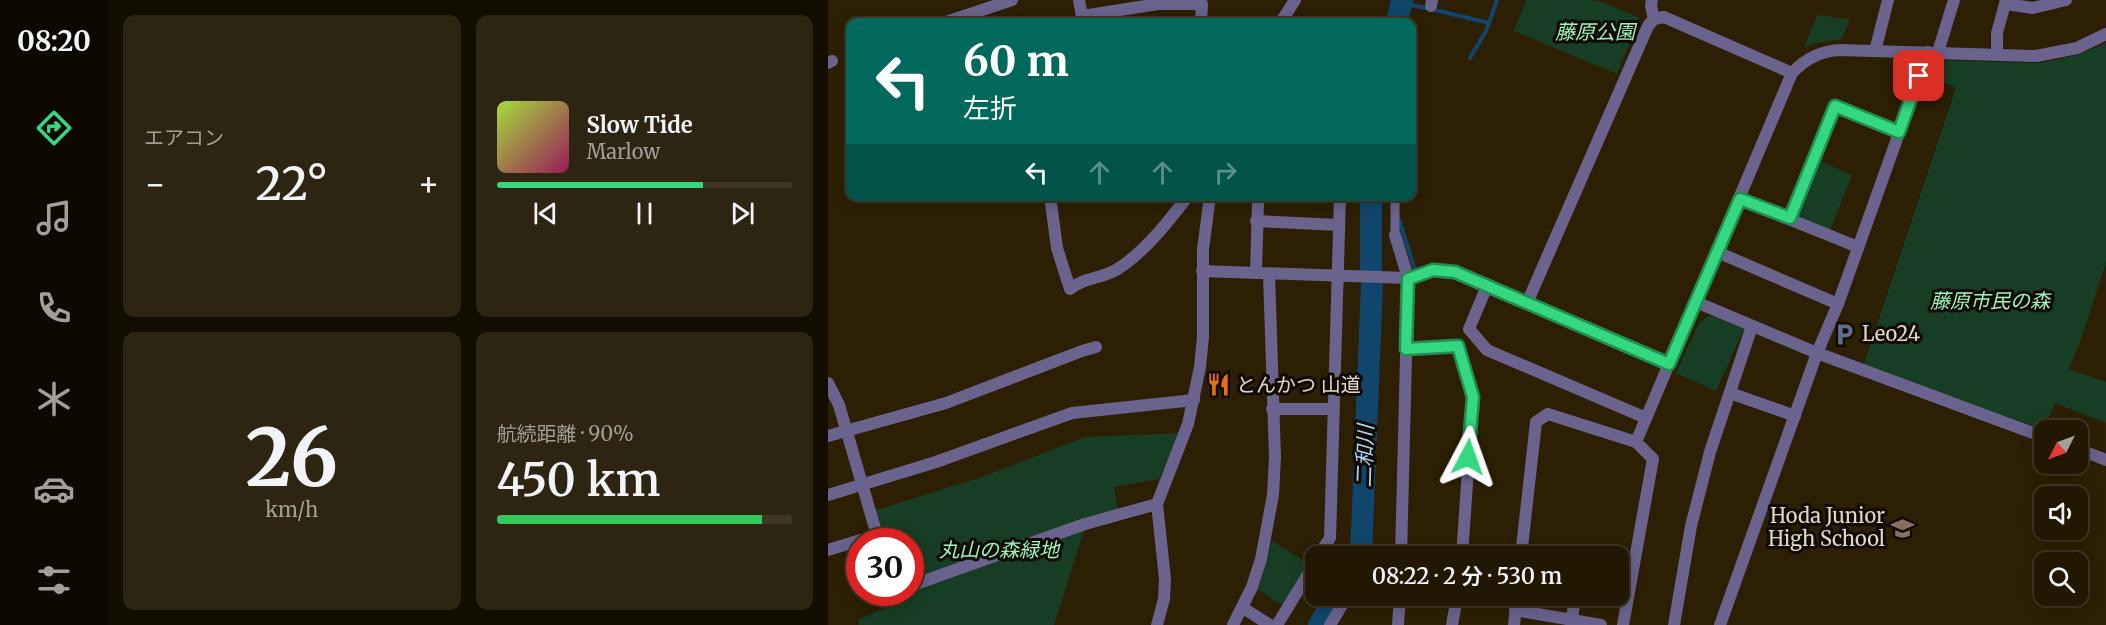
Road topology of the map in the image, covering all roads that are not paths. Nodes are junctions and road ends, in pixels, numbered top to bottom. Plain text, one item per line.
1 (1012, 0) edge
2 (1079, 0) edge
3 (1295, 0) edge
4 (1652, 0) edge
5 (1888, 0) edge
6 (1954, 0) edge
7 (2066, 0) edge
8 (2005, 2) edge
9 (958, 18) edge
10 (1082, 18) edge
11 (1087, 18) edge
12 (1201, 18) edge
13 (1284, 18) edge
14 (1654, 19) junction
15 (2106, 34) edge
16 (1875, 51) junction
17 (1933, 52) junction
18 (1997, 54) junction
19 (1792, 73) junction
20 (1899, 132) junction
21 (1740, 199) junction
22 (1051, 201) edge
23 (1184, 201) edge
24 (1209, 201) edge
25 (1258, 201) dead end
26 (1340, 201) edge
27 (1395, 201) edge
28 (1790, 218) junction
29 (1256, 220) junction
30 (1339, 225) junction
31 (1395, 235) joint
32 (1858, 247) junction
33 (1717, 252) junction
34 (1202, 271) junction
35 (1256, 273) junction
36 (1269, 274) junction
37 (1336, 276) junction
38 (1408, 279) junction
39 (1487, 286) junction
40 (1696, 302) junction
41 (1527, 303) junction
42 (1838, 304) junction
43 (1752, 326) junction
44 (1096, 347) dead end
45 (1406, 349) junction
46 (1817, 353) junction
47 (1669, 364) junction
48 (828, 383) edge
49 (1730, 393) junction
50 (1194, 400) junction
51 (1272, 408) junction
52 (1332, 409) junction
53 (1795, 416) junction
54 (1646, 418) junction
55 (846, 430) junction
56 (2034, 433) edge
57 (828, 436) edge
58 (1636, 442) junction
59 (2088, 453) edge
60 (2106, 459) edge
61 (862, 485) junction
62 (828, 495) edge
63 (1157, 504) junction
64 (875, 528) edge
65 (846, 546) edge
66 (1325, 546) edge
67 (1401, 546) edge
68 (1463, 546) edge
69 (1522, 546) edge
70 (828, 550) edge
71 (1305, 579) edge
72 (924, 581) edge
73 (1342, 606) edge
74 (1399, 606) edge
75 (1456, 606) edge
76 (1516, 606) edge
77 (1574, 606) edge
78 (1243, 608) junction
79 (1515, 610) junction
80 (1572, 620) junction
81 (1157, 625) edge
82 (1233, 625) edge
83 (1270, 625) edge
84 (1276, 625) edge
85 (1330, 625) edge
86 (1398, 625) edge
87 (1452, 625) edge
88 (1514, 625) edge
89 (1602, 625) edge
90 (1623, 625) edge
91 (1674, 625) edge
92 (1720, 625) edge

1 - 9 street
2 - 10 street
3 - 13 street
4 - 14 street
5 - 16 street
6 - 17 street
7 - 8 street
8 - 18 street
11 - 12 street
14 - 19 street
14 - 41 street
15 - 18 street
16 - 17 street
16 - 19 street
17 - 18 street
17 - 20 street
19 - 21 street
20 - 28 street
20 - 32 street
21 - 28 street
21 - 33 street
22 - 23 street
24 - 34 street
25 - 29 street
26 - 30 street
27 - 31 street
28 - 32 street
29 - 30 street
29 - 35 street
30 - 37 street
31 - 38 street
32 - 42 street
33 - 40 street
33 - 42 street
34 - 35 street
34 - 50 street
35 - 36 street
36 - 37 street
36 - 51 street
37 - 38 street
37 - 52 street
38 - 39 street
38 - 45 street
39 - 41 street
39 - 54 street
40 - 43 street
40 - 47 street
41 - 47 street
42 - 46 street
43 - 46 street
43 - 49 street
44 - 55 street
45 - 67 street
45 - 68 street
46 - 53 street
46 - 56 street
47 - 54 street
48 - 55 street
49 - 53 street
49 - 91 street
50 - 61 street
50 - 63 street
51 - 52 street
51 - 78 street
52 - 66 street
53 - 92 street
54 - 58 street
55 - 57 street
55 - 61 street
58 - 69 street
58 - 90 street
59 - 60 street
61 - 62 street
61 - 64 street
63 - 72 street
63 - 81 street
65 - 70 street
71 - 84 street
73 - 85 street
74 - 86 street
75 - 87 street
76 - 79 street
77 - 80 street
78 - 82 street
78 - 83 street
79 - 80 street
79 - 88 street
80 - 89 street

